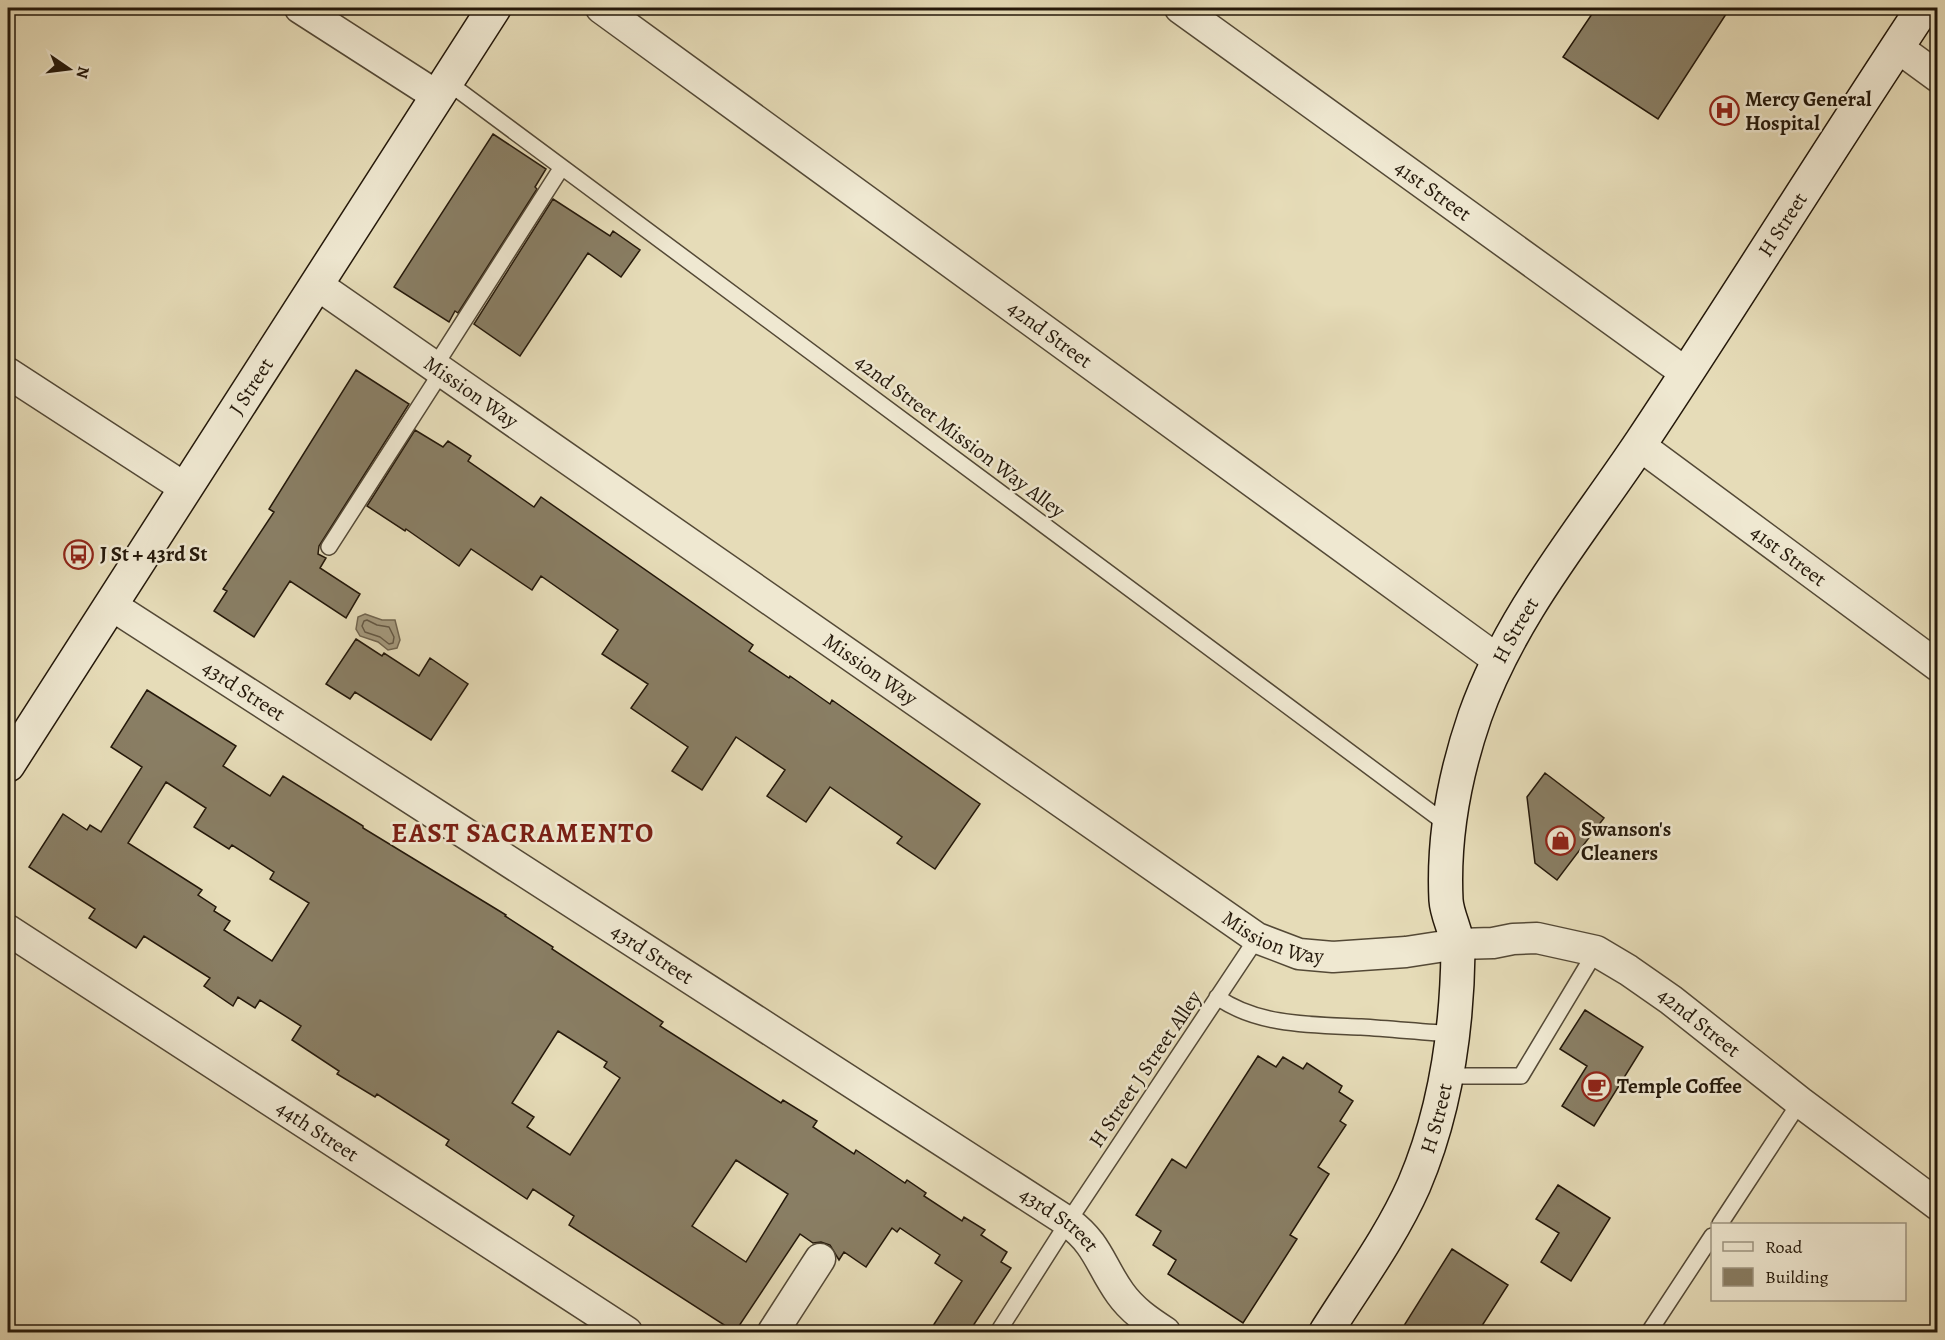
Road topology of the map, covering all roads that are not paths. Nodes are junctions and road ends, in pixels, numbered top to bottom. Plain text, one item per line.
1 (300, 8) edge
2 (494, 8) edge
3 (601, 8) edge
4 (1180, 8) edge
5 (1922, 8) edge
6 (1897, 47) junction
7 (1938, 77) edge
8 (442, 88) junction
9 (562, 167) junction
10 (316, 284) junction
11 (439, 369) junction
12 (8, 373) edge
13 (1686, 373) junction
14 (1639, 445) junction
15 (185, 488) junction
16 (328, 547) dead end
17 (111, 605) junction
18 (1498, 660) junction
19 (1938, 666) edge
20 (8, 765) edge
21 (1448, 825) junction
22 (8, 930) edge
23 (1257, 938) junction
24 (1458, 944) junction
25 (1596, 951) junction
26 (1217, 997) junction
27 (1454, 1034) junction
28 (1448, 1076) junction
29 (1800, 1102) junction
30 (1938, 1205) edge
31 (1068, 1222) junction
32 (1721, 1223) edge
33 (1711, 1239) edge
34 (820, 1259) dead end
35 (627, 1332) edge
36 (773, 1332) edge
37 (998, 1332) edge
38 (1165, 1332) edge
39 (1326, 1332) edge
40 (1649, 1332) edge

1 - 8 street
2 - 8 main road, J Street
3 - 18 street, 42nd Street
4 - 13 street, 41st Street
5 - 6 main road, H Street
6 - 7 street
6 - 13 main road, H Street
8 - 9 lane, 42nd Street Mission Way Alley
8 - 10 main road, J Street
9 - 11 lane
9 - 21 lane, 42nd Street Mission Way Alley
10 - 11 street, Mission Way
10 - 15 main road, J Street
11 - 16 lane
11 - 23 street, Mission Way
12 - 15 street
13 - 14 main road, H Street
14 - 18 main road, H Street
14 - 19 street, 41st Street
15 - 17 main road, J Street
17 - 20 main road, J Street
17 - 31 street, 43rd Street
18 - 21 main road, H Street
21 - 24 main road, H Street
22 - 35 street, 44th Street
23 - 24 street, Mission Way
23 - 26 lane, H Street J Street Alley
24 - 25 street, 42nd Street
24 - 27 main road, H Street
25 - 28 lane
25 - 29 street, 42nd Street
26 - 27 lane
26 - 31 lane, H Street J Street Alley
27 - 28 main road, H Street
28 - 39 main road, H Street
29 - 30 street, 42nd Street
29 - 32 lane
31 - 37 lane, H Street J Street Alley
31 - 38 street, 43rd Street
33 - 40 lane
34 - 36 street

